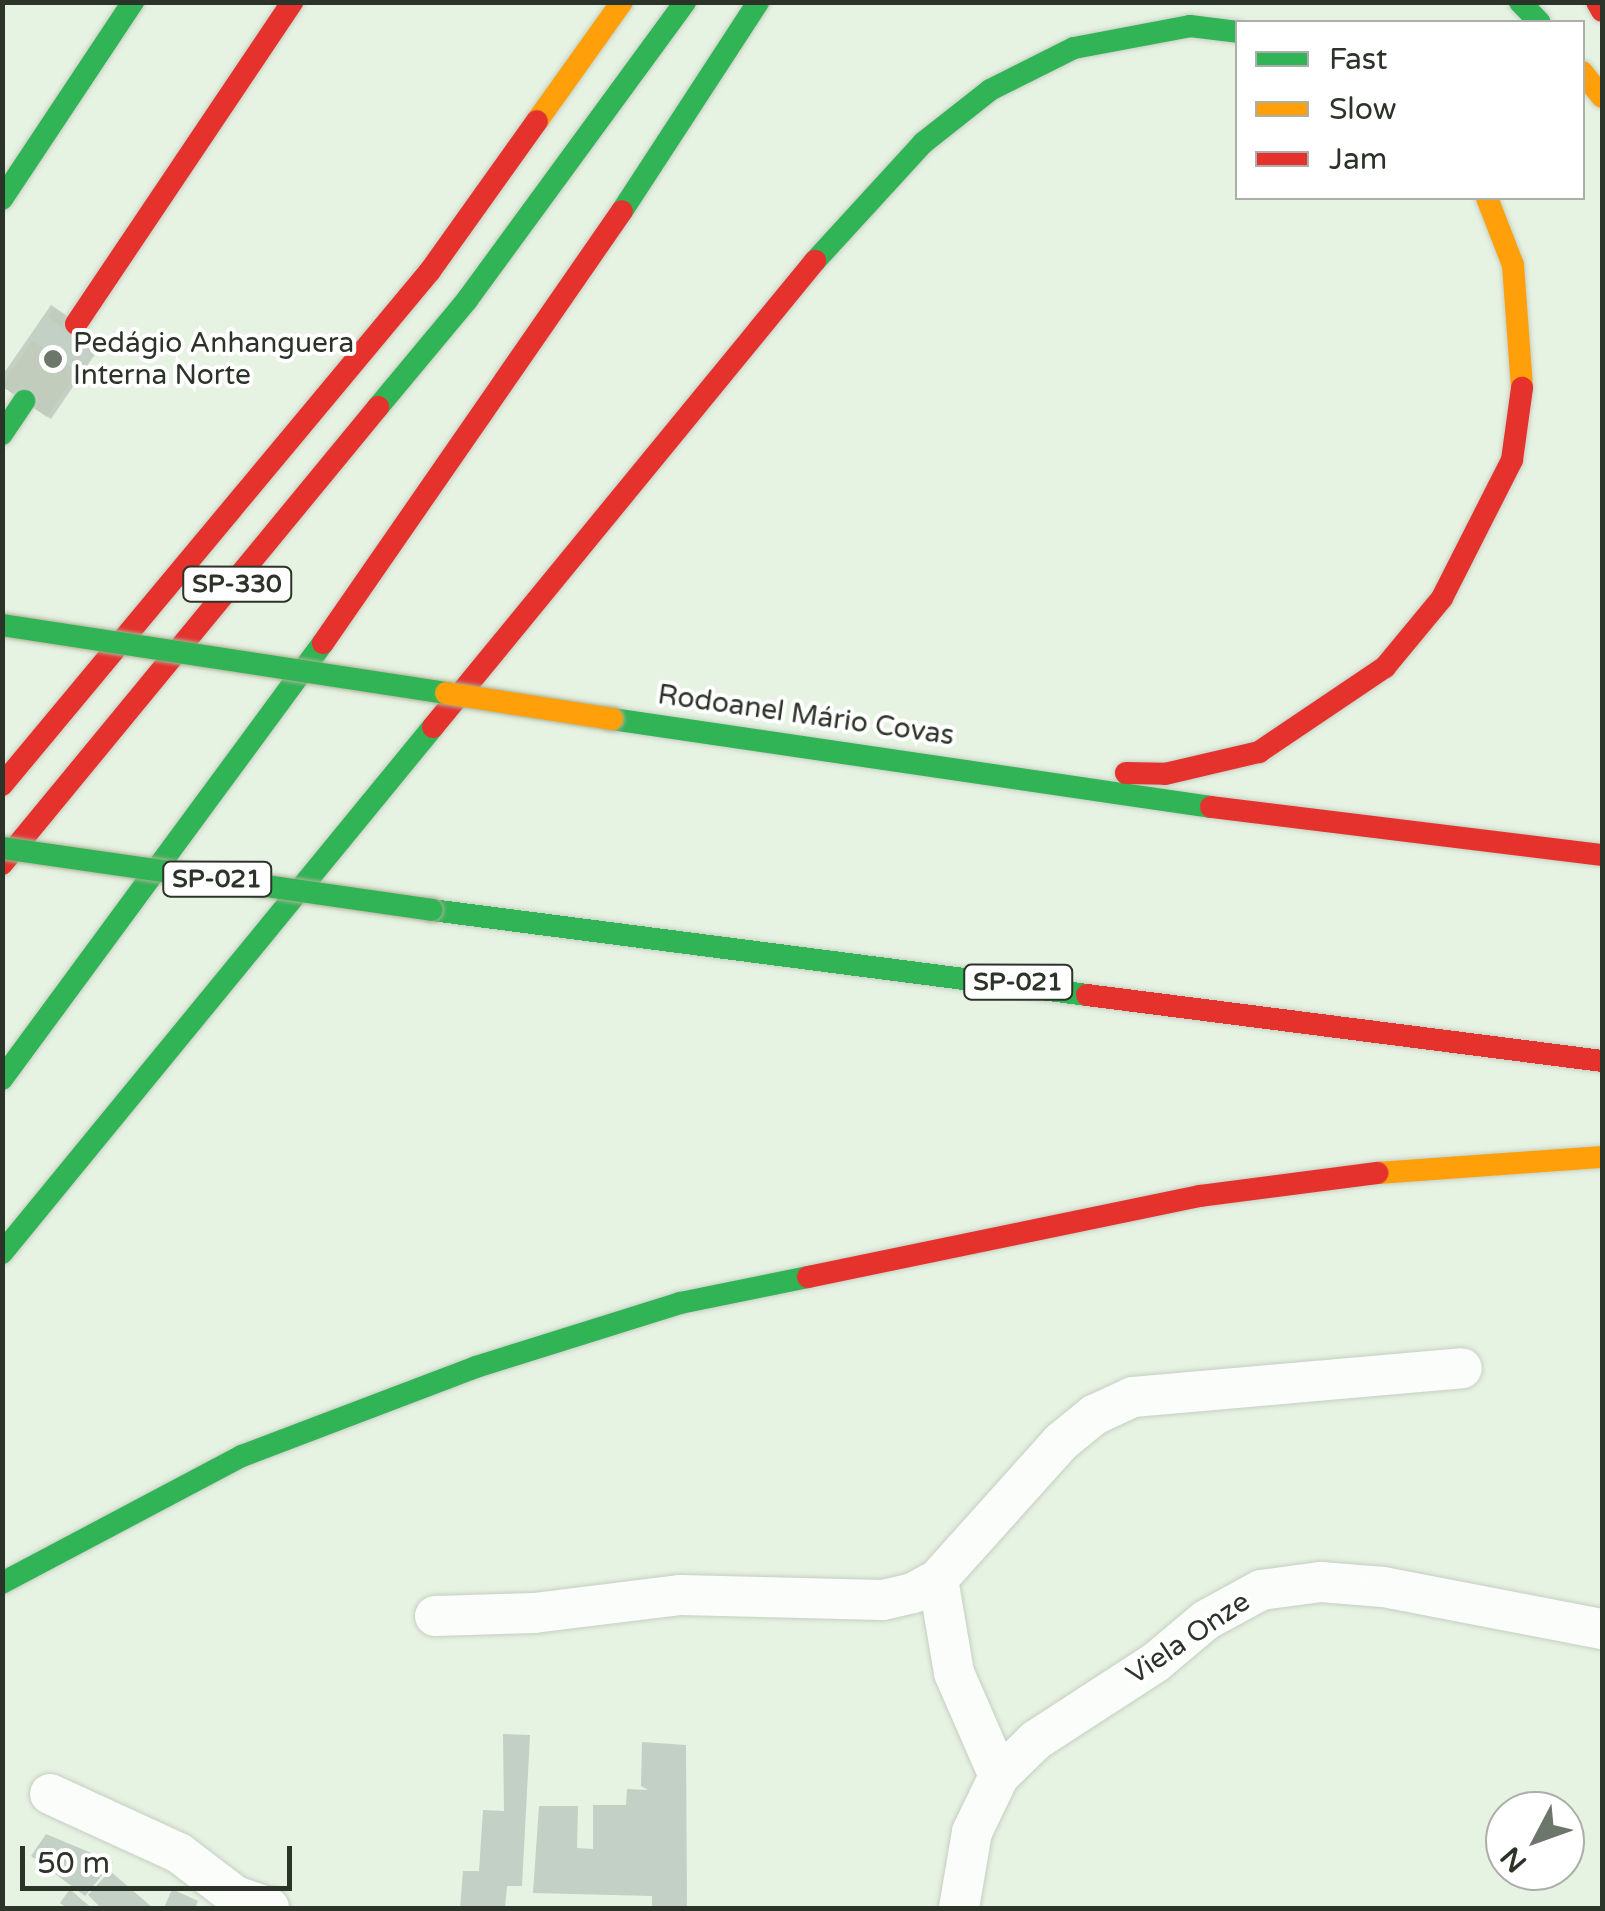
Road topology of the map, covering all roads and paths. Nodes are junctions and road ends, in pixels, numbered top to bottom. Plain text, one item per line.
1 (133, 2) edge
2 (292, 2) edge
3 (622, 2) edge
4 (686, 2) edge
5 (758, 2) edge
6 (1597, 2) edge
7 (1602, 11) edge
8 (1235, 32) edge
9 (1585, 76) edge
10 (1602, 97) edge
11 (2, 199) edge
12 (1488, 200) edge
13 (76, 324) tunnel mouth
14 (24, 401) tunnel mouth
15 (2, 434) edge
16 (2, 625) edge
17 (959, 766) junction
18 (2, 784) edge
19 (2, 848) edge
20 (1602, 856) edge
21 (2, 864) edge
22 (1602, 1061) edge
23 (2, 1079) edge
24 (1602, 1157) edge
25 (2, 1253) edge
26 (1462, 1368) dead end
27 (938, 1579) junction
28 (2, 1583) edge
29 (435, 1616) dead end
30 (1602, 1629) edge
31 (999, 1776) junction
32 (50, 1794) dead end
33 (270, 1908) edge
34 (959, 1908) edge

1 - 11 highway
2 - 13 highway
3 - 18 highway, SP-330
4 - 21 highway, SP-330
5 - 23 highway
6 - 7 highway
8 - 25 highway
9 - 10 highway
12 - 17 highway
14 - 15 highway
16 - 17 highway, Rodoanel Mário Covas, bridge
17 - 20 highway, Rodoanel Mário Covas
19 - 22 highway, SP-021, bridge
24 - 28 highway
26 - 27 street
27 - 29 street
27 - 31 street
30 - 31 street, Viela Onze
31 - 34 street, Viela Onze
32 - 33 street

